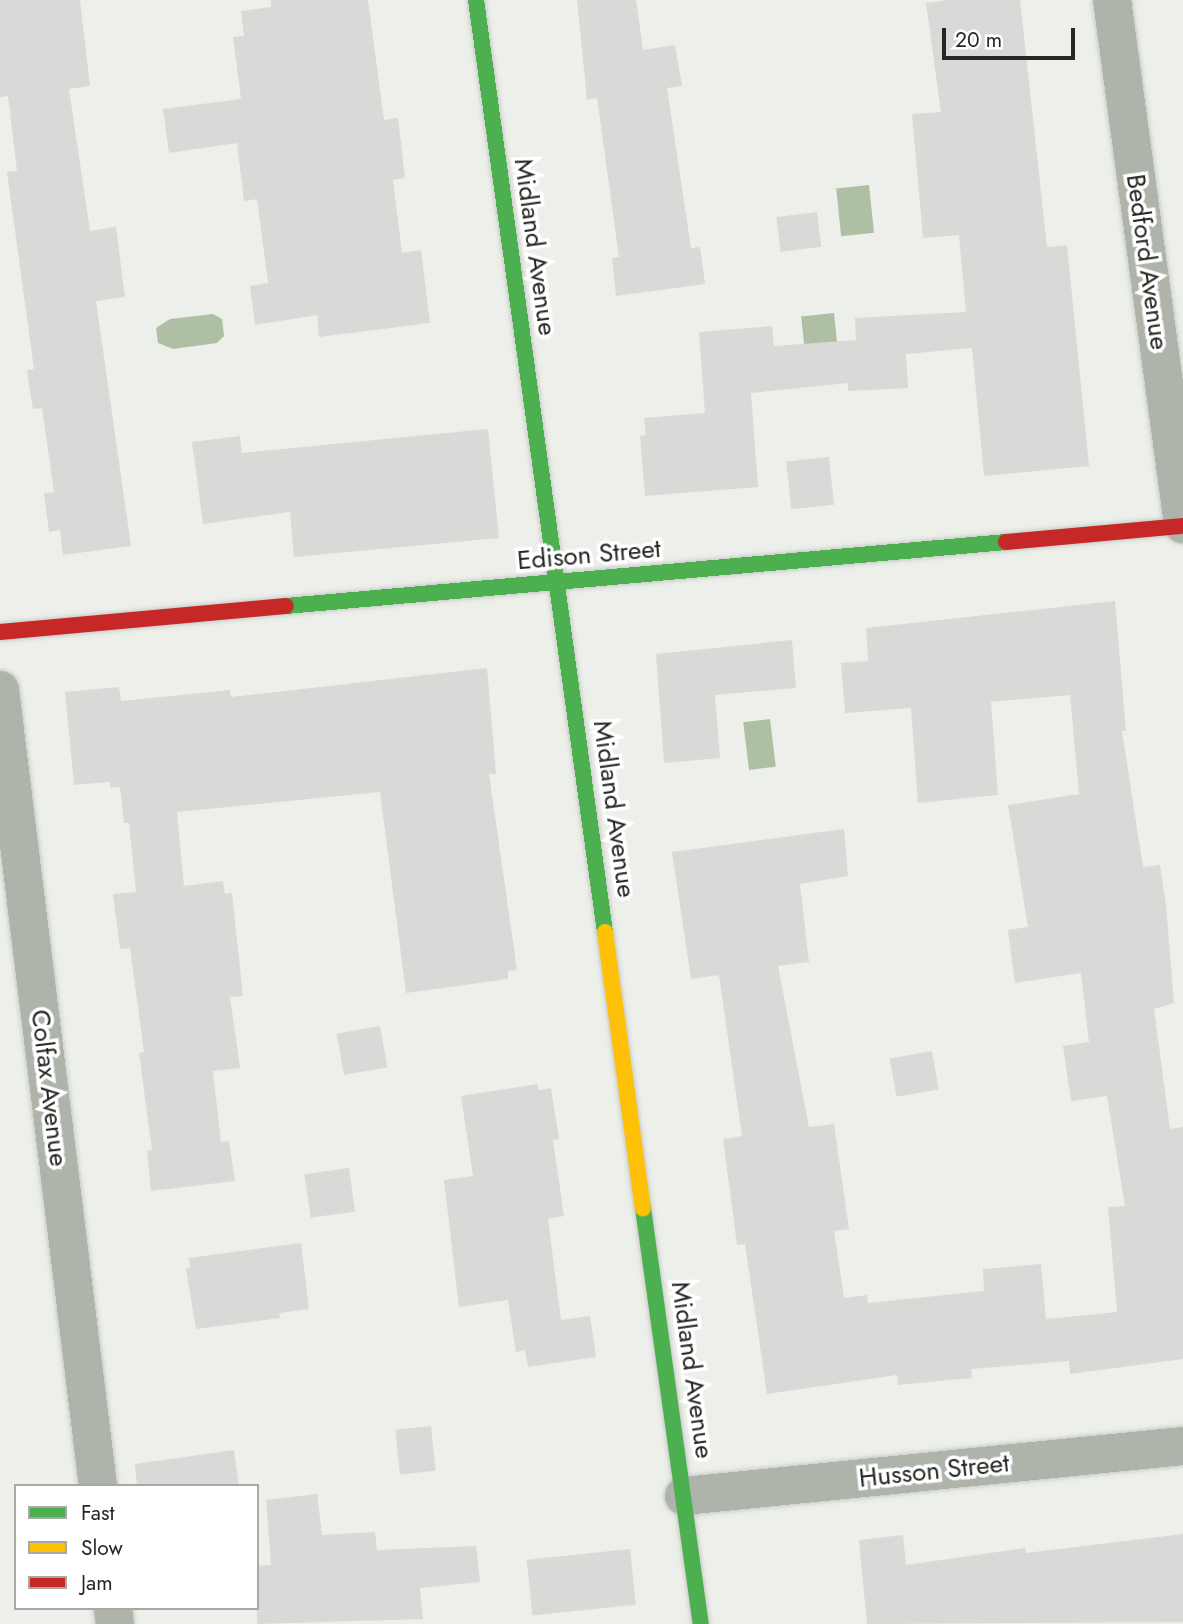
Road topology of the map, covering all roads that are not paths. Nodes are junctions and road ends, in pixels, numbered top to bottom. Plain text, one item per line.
1 (476, 0) edge
2 (1112, 0) edge
3 (1183, 525) edge
4 (558, 582) junction
5 (0, 632) edge
6 (0, 690) edge
7 (1183, 1446) edge
8 (98, 1484) edge
9 (684, 1496) junction
10 (701, 1624) edge

1 - 4 street, Midland Avenue
2 - 3 street, Bedford Avenue
3 - 4 street, Edison Street
4 - 5 street, Edison Street
4 - 9 street, Midland Avenue
6 - 8 street, Colfax Avenue
7 - 9 street, Husson Street
9 - 10 street, Midland Avenue

